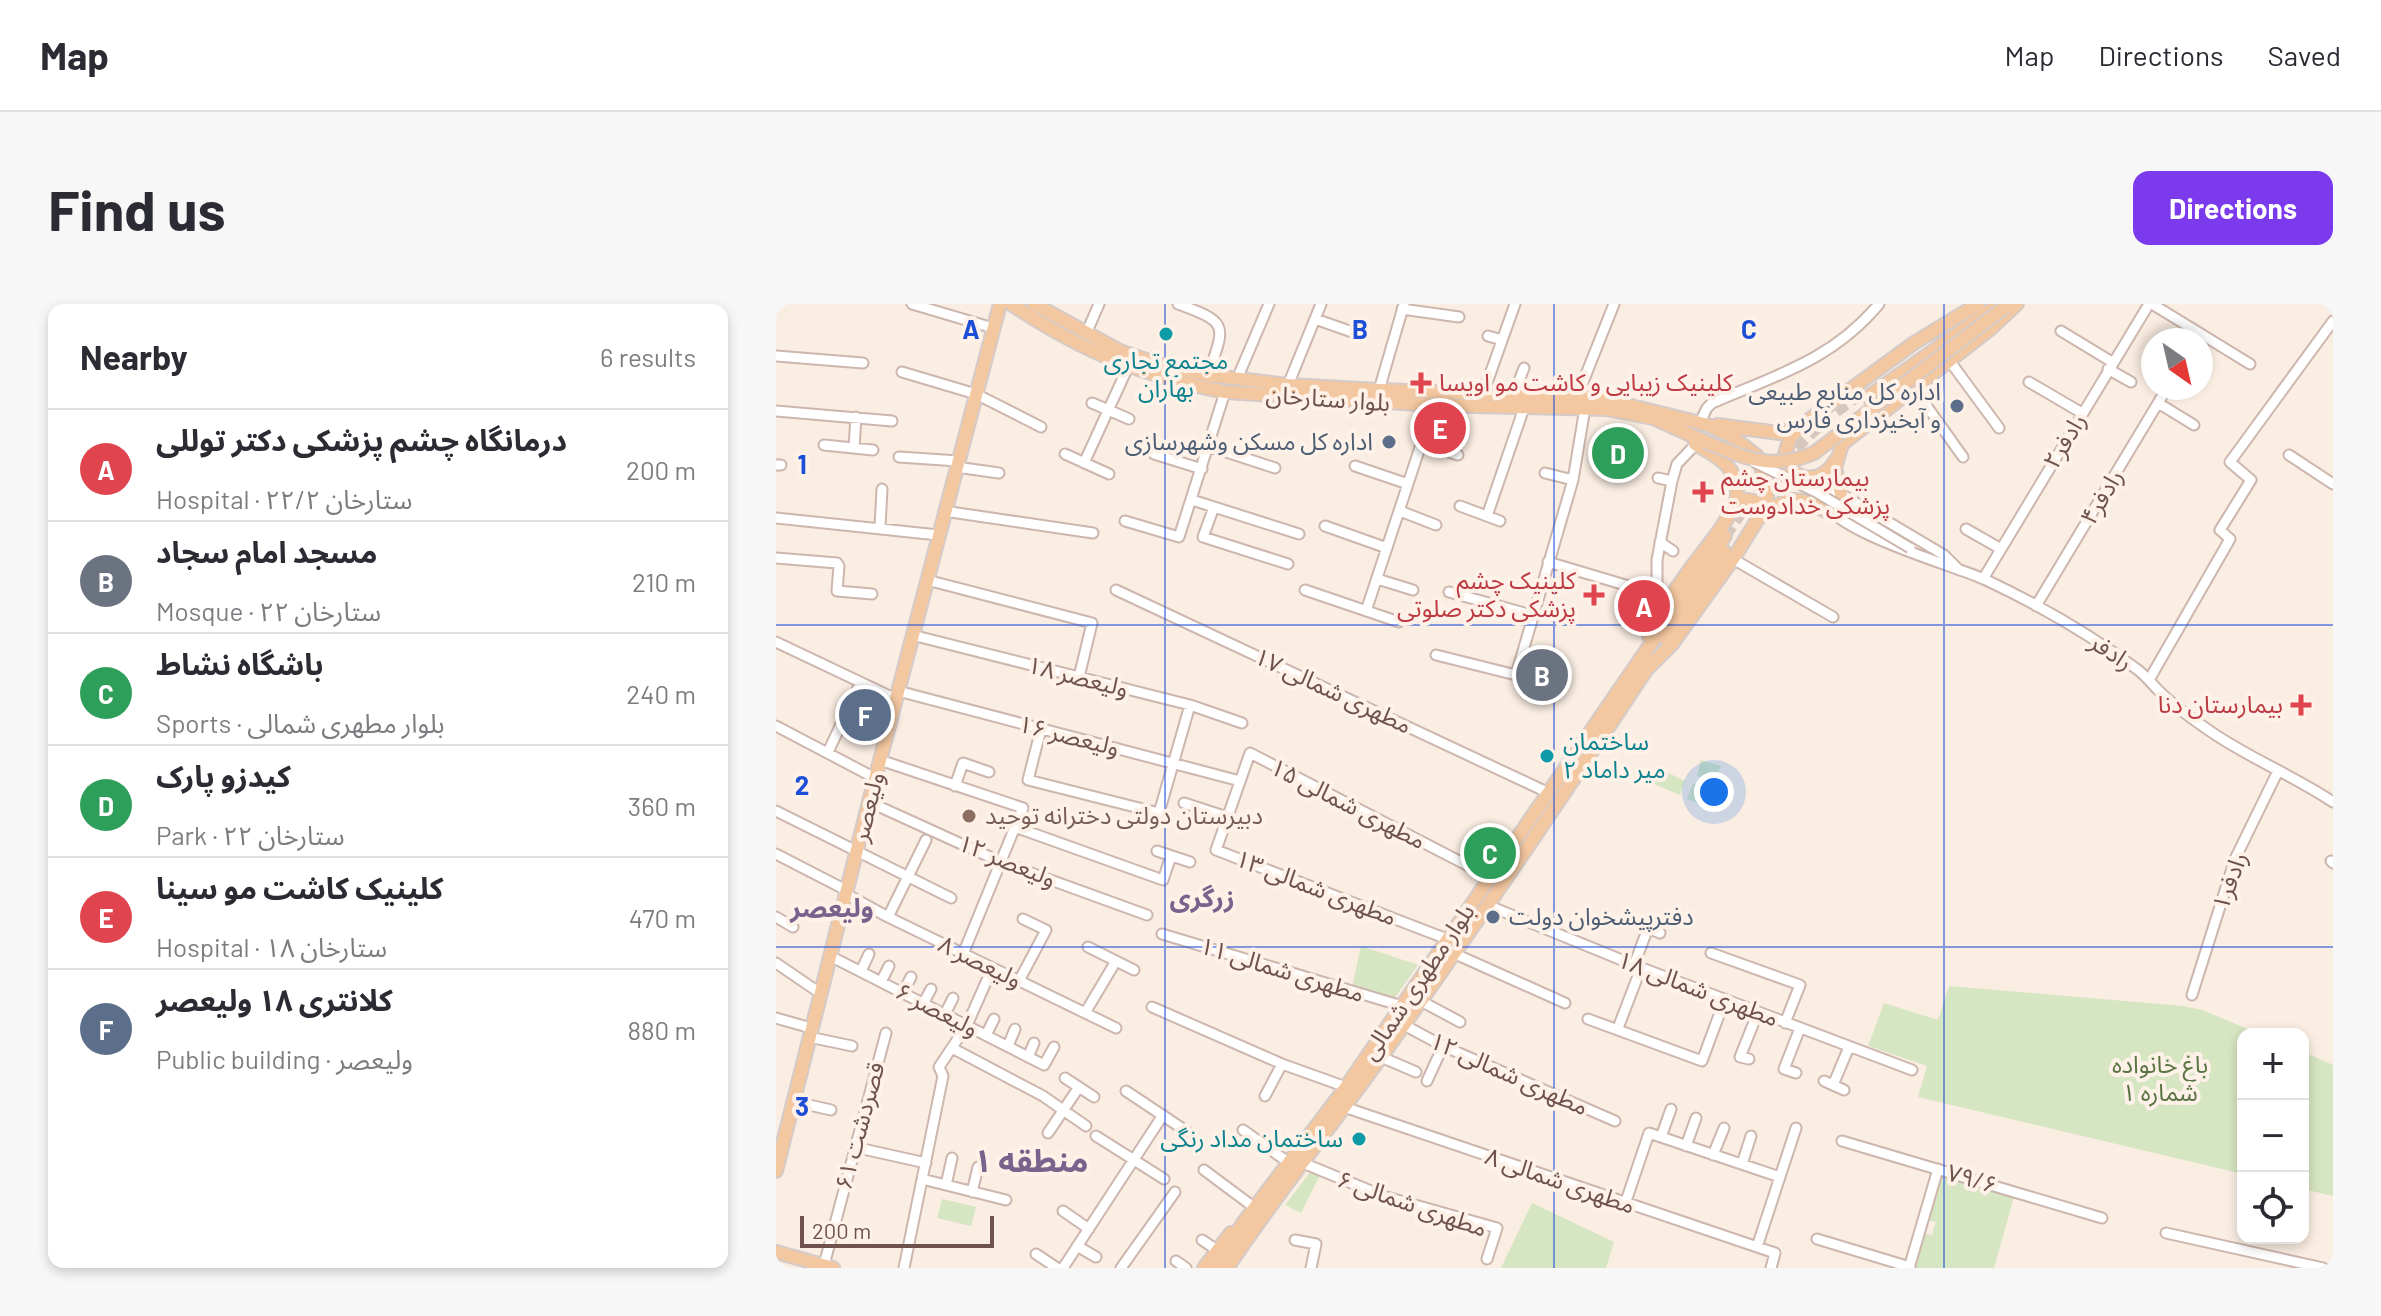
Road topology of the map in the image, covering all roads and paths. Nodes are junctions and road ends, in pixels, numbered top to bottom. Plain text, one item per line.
1 (912, 304) edge
2 (1000, 304) edge
3 (1011, 304) edge
4 (1034, 304) edge
5 (1099, 304) edge
6 (1178, 304) edge
7 (1269, 304) edge
8 (1321, 304) edge
9 (1515, 304) edge
10 (1614, 304) edge
11 (1879, 304) edge
12 (1978, 304) edge
13 (1985, 304) edge
14 (2150, 304) edge
15 (2008, 305) edge
16 (1403, 306) edge
17 (1459, 317) dead end
18 (1315, 319) junction
19 (2333, 321) edge
20 (993, 328) junction
21 (2185, 328) edge
22 (2061, 331) dead end
23 (1086, 334) junction
24 (1358, 334) dead end
25 (1488, 336) dead end
26 (1502, 339) junction
27 (1514, 342) dead end
28 (2213, 345) edge
29 (776, 356) edge
30 (1949, 360) junction
31 (863, 363) dead end
32 (2250, 364) dead end
33 (2110, 365) junction
34 (1128, 367) junction
35 (1524, 368) dead end
36 (902, 372) dead end
37 (1208, 375) junction
38 (1237, 379) junction
39 (2029, 382) dead end
40 (2131, 382) dead end
41 (1288, 385) junction
42 (1913, 387) junction
43 (1379, 390) junction
44 (1225, 392) junction
45 (976, 394) junction
46 (1483, 394) junction
47 (1514, 394) junction
48 (2160, 400) edge
49 (1574, 401) junction
50 (1092, 403) dead end
51 (2158, 403) junction
52 (1434, 405) junction
53 (1525, 405) junction
54 (776, 411) edge
55 (1109, 411) junction
56 (2082, 413) junction
57 (1584, 414) junction
58 (856, 417) junction
59 (1129, 419) dead end
60 (892, 421) dead end
61 (1704, 424) junction
62 (1802, 425) junction
63 (2194, 425) dead end
64 (1041, 427) dead end
65 (1999, 428) dead end
66 (1422, 443) junction
67 (1701, 443) junction
68 (1743, 444) junction
69 (824, 445) dead end
70 (1208, 446) junction
71 (854, 448) junction
72 (873, 450) dead end
73 (1839, 451) junction
74 (1065, 454) dead end
75 (1154, 454) dead end
76 (1458, 455) dead end
77 (2289, 455) dead end
78 (899, 457) dead end
79 (1963, 457) dead end
80 (1751, 461) junction
81 (1726, 462) junction
82 (1084, 463) junction
83 (957, 464) junction
84 (1355, 466) dead end
85 (1275, 468) dead end
86 (1202, 469) junction
87 (1795, 472) junction
88 (999, 473) dead end
89 (1545, 473) dead end
90 (1109, 474) dead end
91 (1658, 478) dead end
92 (1573, 480) junction
93 (1672, 481) junction
94 (1408, 484) junction
95 (2333, 484) edge
96 (882, 489) dead end
97 (1841, 494) junction
98 (1192, 500) junction
99 (1736, 500) junction
100 (1460, 506) dead end
101 (1214, 507) junction
102 (944, 511) junction
103 (1400, 511) junction
104 (1832, 514) junction
105 (1487, 516) junction
106 (776, 518) edge
107 (1125, 521) dead end
108 (1500, 521) dead end
109 (1758, 521) junction
110 (1436, 525) dead end
111 (1325, 526) dead end
112 (880, 527) junction
113 (1966, 529) dead end
114 (1093, 533) dead end
115 (1299, 534) dead end
116 (938, 535) junction
117 (1728, 538) tunnel mouth
118 (1660, 542) junction
119 (1387, 548) junction
120 (2001, 549) junction
121 (1673, 551) dead end
122 (776, 558) edge
123 (1733, 559) junction
124 (1548, 562) junction
125 (1288, 564) dead end
126 (1959, 570) junction
127 (1377, 579) junction
128 (1983, 579) junction
129 (927, 580) junction
130 (1116, 590) dead end
131 (1305, 590) dead end
132 (1413, 590) dead end
133 (1449, 592) dead end
134 (872, 594) dead end
135 (1663, 596) junction
136 (2036, 606) junction
137 (1366, 611) junction
138 (1535, 616) junction
139 (1833, 617) dead end
140 (1399, 622) dead end
141 (912, 635) junction
142 (776, 642) edge
143 (1436, 655) dead end
144 (1643, 665) junction
145 (1079, 677) junction
146 (2149, 680) junction
147 (860, 684) junction
148 (897, 695) junction
149 (1190, 705) junction
150 (1242, 723) dead end
151 (776, 726) edge
152 (1041, 729) junction
153 (828, 752) junction
154 (880, 760) junction
155 (1174, 762) junction
156 (2278, 771) junction
157 (989, 772) dead end
158 (875, 778) junction
159 (1240, 781) junction
160 (955, 786) junction
161 (1549, 793) junction
162 (869, 802) junction
163 (2333, 802) edge
164 (1184, 803) dead end
165 (776, 811) edge
166 (1227, 817) junction
167 (1015, 827) junction
168 (926, 840) dead end
169 (857, 850) junction
170 (1157, 851) dead end
171 (776, 854) edge
172 (1171, 856) junction
173 (1001, 862) junction
174 (1190, 862) dead end
175 (908, 877) junction
176 (1490, 877) junction
177 (846, 892) junction
178 (951, 898) dead end
179 (1487, 905) junction
180 (1147, 915) dead end
181 (776, 917) edge
182 (888, 917) junction
183 (1023, 919) dead end
184 (793, 927) dead end
185 (1660, 933) dead end
186 (1162, 934) dead end
187 (1447, 939) junction
188 (1088, 947) dead end
189 (1453, 953) junction
190 (1711, 953) dead end
191 (869, 954) dead end
192 (963, 954) junction
193 (830, 956) junction
194 (1116, 961) junction
195 (776, 963) edge
196 (889, 966) dead end
197 (1638, 967) junction
198 (1134, 970) dead end
199 (861, 971) junction
200 (911, 977) dead end
201 (987, 980) dead end
202 (1019, 981) junction
203 (881, 982) junction
204 (931, 989) dead end
205 (820, 993) junction
206 (903, 993) junction
207 (2192, 995) dead end
208 (953, 998) dead end
209 (1725, 999) junction
210 (1421, 1001) junction
211 (1565, 1003) dead end
212 (923, 1004) junction
213 (1402, 1006) junction
214 (1152, 1007) dead end
215 (1758, 1012) junction
216 (1085, 1013) junction
217 (945, 1014) junction
218 (776, 1018) edge
219 (994, 1019) dead end
220 (1588, 1019) dead end
221 (1460, 1022) dead end
222 (1785, 1023) junction
223 (967, 1025) junction
224 (1404, 1025) junction
225 (1116, 1028) dead end
226 (1618, 1028) junction
227 (1800, 1028) junction
228 (1015, 1029) dead end
229 (810, 1032) junction
230 (886, 1033) dead end
231 (986, 1035) junction
232 (1034, 1043) dead end
233 (852, 1046) dead end
234 (1008, 1046) junction
235 (1443, 1046) junction
236 (1054, 1047) dead end
237 (1849, 1047) junction
238 (952, 1048) junction
239 (1028, 1057) junction
240 (1381, 1057) junction
241 (1749, 1059) dead end
242 (1282, 1064) junction
243 (1912, 1070) dead end
244 (1416, 1072) dead end
245 (1796, 1073) dead end
246 (1065, 1078) dead end
247 (1427, 1081) dead end
248 (1079, 1087) junction
249 (1346, 1087) junction
250 (1844, 1090) dead end
251 (1126, 1091) dead end
252 (1265, 1096) dead end
253 (1094, 1097) dead end
254 (792, 1101) junction
255 (1344, 1107) junction
256 (1671, 1109) dead end
257 (831, 1110) dead end
258 (1064, 1110) junction
259 (1163, 1115) junction
260 (1696, 1118) dead end
261 (1615, 1121) dead end
262 (1086, 1126) dead end
263 (1724, 1128) dead end
264 (1796, 1128) dead end
265 (1243, 1130) dead end
266 (1186, 1131) dead end
267 (1048, 1133) dead end
268 (1096, 1136) dead end
269 (1751, 1136) dead end
270 (1661, 1137) junction
271 (1842, 1141) dead end
272 (1686, 1146) junction
273 (854, 1147) junction
274 (1713, 1155) junction
275 (952, 1158) dead end
276 (1134, 1160) junction
277 (1288, 1162) junction
278 (926, 1163) junction
279 (1303, 1163) junction
280 (1742, 1164) junction
281 (978, 1167) dead end
282 (1938, 1169) junction
283 (1204, 1170) dead end
284 (776, 1171) edge
285 (1780, 1177) junction
286 (922, 1179) junction
287 (1164, 1179) dead end
288 (946, 1185) junction
289 (972, 1192) junction
290 (1175, 1192) dead end
291 (1006, 1200) dead end
292 (1625, 1204) junction
293 (1255, 1208) junction
294 (1063, 1211) dead end
295 (2102, 1218) dead end
296 (1250, 1224) junction
297 (1089, 1229) junction
298 (2166, 1233) dead end
299 (1817, 1239) dead end
300 (1202, 1240) dead end
301 (1295, 1240) dead end
302 (1077, 1246) junction
303 (1757, 1247) junction
304 (1217, 1250) junction
305 (776, 1252) edge
306 (1036, 1254) dead end
307 (1096, 1257) dead end
308 (1487, 1259) dead end
309 (1176, 1261) dead end
310 (1311, 1266) edge
311 (828, 1267) edge
312 (1910, 1267) edge
313 (904, 1268) edge
314 (1060, 1268) edge
315 (1121, 1268) edge
316 (1186, 1268) edge
317 (1204, 1268) edge
318 (1216, 1268) edge
319 (1227, 1268) edge
320 (1235, 1268) edge
321 (1323, 1268) edge
322 (1771, 1268) edge
323 (2323, 1268) edge

1 - 20 street
2 - 20 main road, ولیعصر
3 - 34 main road, بلوار ستارخان
4 - 23 main road, بلوار ستارخان
5 - 23 street
6 - 37 street
7 - 38 street
8 - 18 street
9 - 26 street
10 - 49 street
11 - 61 street
12 - 62 main road
13 - 15 main road
14 - 21 street
14 - 33 street, رادفر۲
15 - 30 main road
15 - 80 main road, bridge
16 - 17 street
16 - 43 street
18 - 24 street
18 - 41 street
19 - 146 street
20 - 45 main road, ولیعصر
22 - 33 street
23 - 37 main road, بلوار ستارخان
25 - 26 street
26 - 27 street
26 - 46 street
28 - 32 street
29 - 31 street
30 - 42 main road
30 - 65 street
33 - 40 street
33 - 56 street, رادفر۲
34 - 44 main road, بلوار ستارخان
34 - 55 street
35 - 47 street
36 - 45 street
37 - 38 main road, بلوار ستارخان
38 - 41 main road, بلوار ستارخان
39 - 56 street
41 - 43 main road, بلوار ستارخان
42 - 73 main road
42 - 79 street
43 - 46 main road, بلوار ستارخان
44 - 52 main road, بلوار ستارخان
44 - 70 street
45 - 64 street
45 - 83 main road, ولیعصر
46 - 47 main road, بلوار ستارخان
47 - 49 main road, بلوار ستارخان
48 - 51 street, رادفر۴
49 - 53 main road, بلوار ستارخان
49 - 57 main road
49 - 61 main road, بلوار ستارخان
49 - 67 main road, بلوار ستارخان
50 - 55 street
51 - 63 street
51 - 136 street, رادفر۴
52 - 53 main road, بلوار ستارخان
52 - 66 street
53 - 105 street
54 - 58 street
55 - 59 street
55 - 82 street
56 - 120 street, رادفر۲
57 - 67 main road
57 - 92 street
58 - 60 street
58 - 71 street
61 - 62 main road
61 - 68 main road
62 - 87 main road
66 - 76 street
66 - 94 street
67 - 80 main road, bridge
67 - 81 main road
67 - 93 street
68 - 81 main road
68 - 109 main road
69 - 71 street
70 - 85 street
70 - 86 street
71 - 72 street
73 - 87 main road
73 - 97 main road
74 - 82 street
75 - 86 street
77 - 95 street
78 - 83 street
80 - 126 street, bridge
81 - 99 main road
82 - 90 street
83 - 88 street
83 - 102 main road, ولیعصر
84 - 94 street
86 - 98 street
87 - 104 main road
89 - 92 street
91 - 93 street
92 - 124 street
93 - 118 street
94 - 103 street
96 - 112 street
97 - 104 street
97 - 126 street
98 - 101 street
98 - 107 street
99 - 109 main road
99 - 135 main road
100 - 105 street
101 - 115 street
101 - 125 street
102 - 114 street
102 - 116 main road, ولیعصر
103 - 110 street
103 - 119 street
104 - 109 main road
104 - 126 street
105 - 108 street
106 - 112 street
109 - 123 main road
111 - 119 street
112 - 116 street
113 - 120 street
116 - 129 main road, ولیعصر
117 - 144 main road, بلوار مطهرى شمالى
118 - 121 street
118 - 135 street
119 - 127 street
120 - 128 street, رادفر۲
122 - 134 street
123 - 139 street
123 - 144 main road
124 - 135 street
124 - 138 street
126 - 128 street, رادفر
127 - 132 street
127 - 137 street
128 - 136 street, رادفر
129 - 141 main road, ولیعصر
129 - 145 street
130 - 161 street, ۱۷ مطهری شمالی
131 - 137 street
133 - 138 street
135 - 144 main road
136 - 146 street, رادفر
137 - 140 street
138 - 143 street
141 - 145 street, ۱۸ ولیعصر
141 - 148 main road, ولیعصر
142 - 147 street, ۱۶ ولیعصر
144 - 161 main road, بلوار مطهرى شمالى
144 - 179 main road, بلوار مطهرى شمالى
145 - 149 street, ۱۸ ولیعصر
146 - 156 street, رادفر
147 - 148 street, ۱۶ ولیعصر
147 - 153 street
148 - 152 street, ۱۶ ولیعصر
148 - 154 main road, ولیعصر
149 - 150 street, ۱۸ ولیعصر
149 - 155 street
151 - 153 street
152 - 155 street, ۱۶ ولیعصر
152 - 155 street
153 - 158 street
154 - 158 main road, ولیعصر
154 - 160 street
155 - 159 street, ۱۶ ولیعصر
156 - 163 street, رادفر
156 - 207 street, رادفر۱
157 - 160 street
158 - 162 main road, ولیعصر
159 - 166 street
159 - 176 street, ۱۵ مطهری شمالی
160 - 167 street
161 - 176 main road, بلوار مطهرى شمالى
162 - 169 main road, ولیعصر
162 - 173 street, ۱۲ ولیعصر
164 - 166 street
165 - 169 street
166 - 187 street, ۱۳ مطهری شمالی
167 - 172 street
167 - 173 street
168 - 175 street
169 - 175 street
169 - 177 main road, ولیعصر
170 - 172 street
171 - 177 street, ۸ ولیعصر
172 - 174 street
173 - 180 street, ۱۲ ولیعصر
173 - 192 street
175 - 178 street
175 - 182 street
176 - 187 main road, بلوار مطهرى شمالى
177 - 182 street, ۸ ولیعصر
177 - 193 main road, ولیعصر
179 - 189 main road, بلوار مطهرى شمالى
179 - 197 street, ۱۸ مطهری شمالی
181 - 184 street
182 - 192 street, ۸ ولیعصر
183 - 202 street
185 - 197 street
186 - 213 street, ۱۱ مطهری شمالی
187 - 213 main road, بلوار مطهرى شمالى
188 - 194 street
189 - 210 main road, بلوار مطهرى شمالى
189 - 211 street
190 - 222 street
191 - 199 street
192 - 202 street, ۸ ولیعصر
193 - 199 street, ۶ ولیعصر
193 - 205 main road, ولیعصر
194 - 198 street
194 - 216 street
195 - 205 street
196 - 203 street
197 - 209 street, ۱۸ مطهری شمالی
197 - 226 street
199 - 203 street, ۶ ولیعصر
200 - 206 street
201 - 223 street
202 - 216 street, ۸ ولیعصر
203 - 206 street, ۶ ولیعصر
204 - 212 street
205 - 229 main road, ولیعصر
206 - 212 street, ۶ ولیعصر
208 - 217 street
209 - 215 street, ۱۸ مطهری شمالی
209 - 226 street
210 - 221 street
210 - 224 main road, بلوار مطهرى شمالى
212 - 217 street, ۶ ولیعصر
213 - 249 main road, بلوار مطهرى شمالى
214 - 242 street
215 - 222 street, ۱۸ مطهری شمالی
215 - 241 street
216 - 225 street, ۸ ولیعصر
217 - 223 street, ۶ ولیعصر
218 - 229 street
219 - 231 street
220 - 226 street
222 - 227 street, ۱۸ مطهری شمالی
223 - 231 street, ۶ ولیعصر
223 - 238 street
224 - 235 street, ۱۲ مطهری شمالی
224 - 240 main road, بلوار مطهرى شمالى
227 - 237 street, ۱۸ مطهری شمالی
227 - 245 street
228 - 234 street
229 - 233 street
229 - 254 main road, ولیعصر
230 - 273 street, ۶۱ قصردشت
231 - 234 street, ۶ ولیعصر
232 - 239 street
234 - 239 street, ۶ ولیعصر
235 - 247 street
235 - 261 street, ۱۲ مطهری شمالی
236 - 239 street, ۶ ولیعصر
237 - 243 street, ۱۸ مطهری شمالی
237 - 250 street
238 - 258 street
238 - 278 street
240 - 244 street
240 - 255 main road, بلوار مطهرى شمالى
242 - 249 street
242 - 252 street
246 - 248 street
248 - 253 street
248 - 258 street
249 - 277 main road, بلوار مطهرى شمالى
251 - 259 street
254 - 257 street
254 - 284 main road, ولیعصر
255 - 279 main road, بلوار مطهرى شمالى
255 - 292 street, ۸ مطهری شمالی
256 - 270 street
258 - 262 street
258 - 267 street
259 - 266 street
259 - 276 street
260 - 272 street
263 - 274 street
264 - 285 street
265 - 277 street
268 - 276 street
269 - 280 street
270 - 272 street
270 - 292 street
271 - 282 street, ۷۹/۶
272 - 274 street
273 - 278 street
273 - 311 street, ۶۱ قصردشت
274 - 280 street
275 - 288 street
276 - 287 street
276 - 297 street
277 - 293 main road, بلوار مطهرى شمالى
278 - 286 street
279 - 296 main road, بلوار مطهرى شمالى
279 - 308 street, ۶ مطهری شمالی
280 - 285 street
281 - 289 street
282 - 295 street, ۷۹/۶
282 - 312 street
283 - 293 street
285 - 303 street
286 - 288 street
286 - 313 street
288 - 289 street
289 - 291 street
290 - 315 street
292 - 303 street, ۸ مطهری شمالی
293 - 296 main road, بلوار مطهرى شمالى
294 - 297 street
296 - 304 main road
296 - 318 main road, بلوار مطهرى شمالى
296 - 319 main road, بلوار مطهرى شمالى
296 - 320 main road
297 - 302 street
298 - 323 street
299 - 312 street
300 - 304 street
301 - 310 street
302 - 307 street
302 - 314 street
303 - 322 street, ۸ مطهری شمالی
304 - 317 main road
305 - 311 main road
306 - 314 street
309 - 316 street
310 - 321 street

